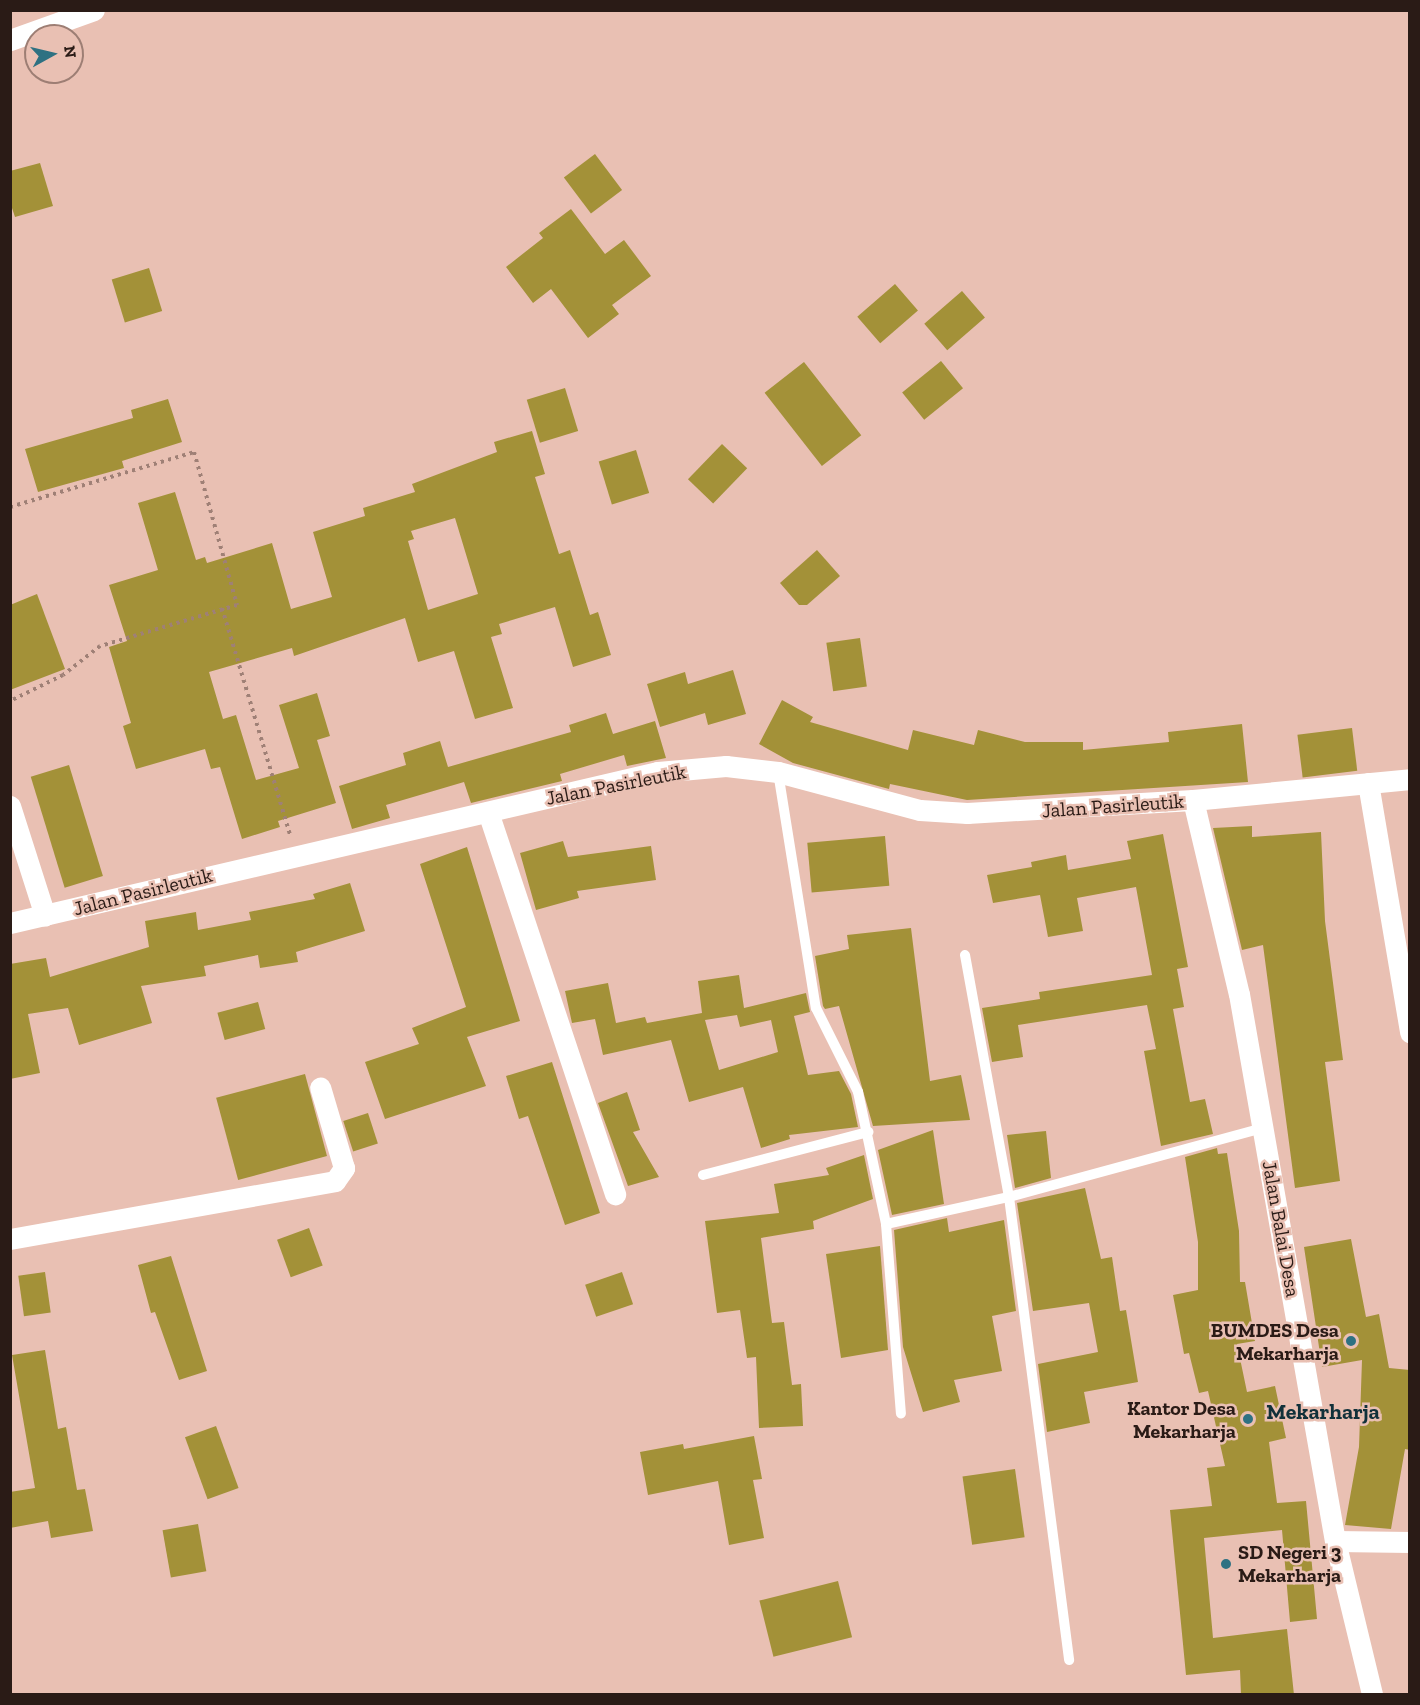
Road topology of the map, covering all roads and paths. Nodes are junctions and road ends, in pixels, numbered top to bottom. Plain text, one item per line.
1 (94, 10) edge
2 (10, 40) edge
3 (10, 507) edge
4 (222, 608) junction
5 (10, 700) edge
6 (778, 772) junction
7 (1410, 779) edge
8 (1368, 783) junction
9 (1193, 800) junction
10 (10, 806) edge
11 (488, 812) junction
12 (296, 855) junction
13 (45, 916) junction
14 (10, 923) edge
15 (965, 955) dead end
16 (1410, 1032) edge
17 (320, 1087) dead end
18 (1263, 1128) junction
19 (868, 1132) junction
20 (703, 1175) dead end
21 (615, 1194) dead end
22 (1009, 1197) junction
23 (886, 1224) junction
24 (10, 1239) edge
25 (901, 1413) dead end
26 (1335, 1541) junction
27 (1410, 1542) edge
28 (1069, 1660) dead end
29 (1372, 1695) edge

1 - 2 street
3 - 4 path
4 - 5 path
4 - 12 path
6 - 9 street, Jalan Pasirleutik
6 - 11 street, Jalan Pasirleutik
6 - 19 lane
7 - 8 street, Jalan Pasirleutik
8 - 9 street, Jalan Pasirleutik
8 - 16 street
9 - 18 street, Jalan Balai Desa
10 - 13 street
11 - 12 street, Jalan Pasirleutik
11 - 21 street
12 - 13 street, Jalan Pasirleutik
13 - 14 street, Jalan Pasirleutik
15 - 22 lane
17 - 24 street
18 - 22 lane
18 - 26 street, Jalan Balai Desa
19 - 20 lane
19 - 23 lane
22 - 23 lane
22 - 28 lane
23 - 25 lane
26 - 27 street
26 - 29 street, Jalan Balai Desa

